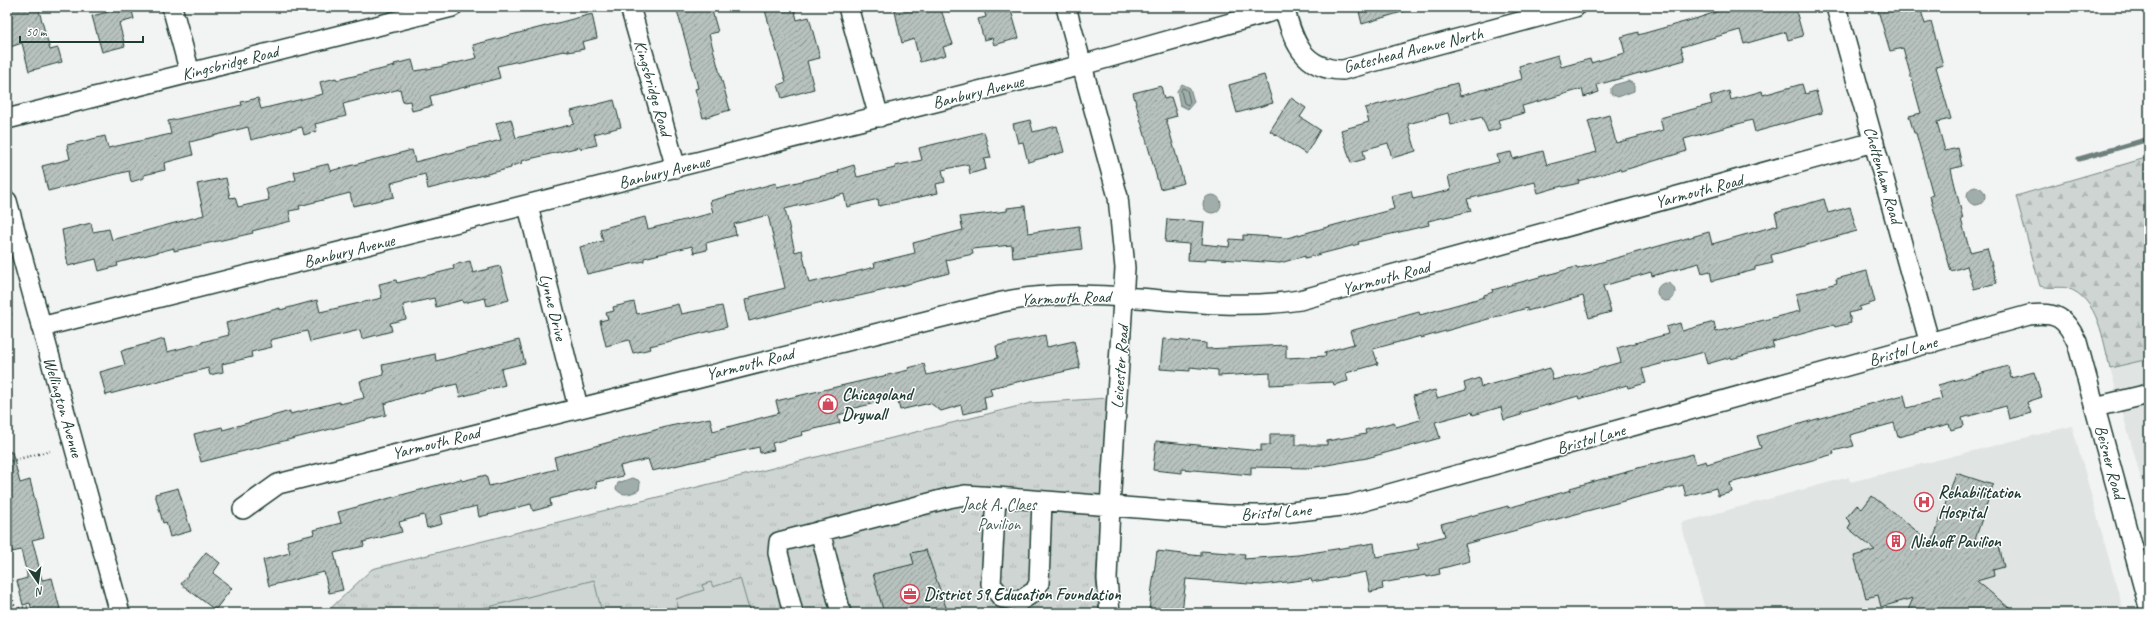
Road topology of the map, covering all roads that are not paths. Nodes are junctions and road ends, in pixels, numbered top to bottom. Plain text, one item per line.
1 (172, 7) edge
2 (452, 7) edge
3 (630, 7) edge
4 (848, 7) edge
5 (1066, 7) edge
6 (1284, 7) edge
7 (1575, 7) edge
8 (1836, 7) edge
9 (1082, 65) junction
10 (190, 73) junction
11 (879, 117) junction
12 (7, 118) edge
13 (1874, 142) junction
14 (676, 168) junction
15 (7, 201) edge
16 (528, 206) junction
17 (1124, 297) junction
18 (2063, 320) joint
19 (41, 327) junction
20 (1930, 344) junction
21 (2149, 394) edge
22 (578, 407) junction
23 (2095, 407) junction
24 (996, 497) junction
25 (1042, 501) junction
26 (1110, 506) junction
27 (243, 509) dead end
28 (820, 531) junction
29 (2149, 608) edge
30 (120, 613) edge
31 (793, 613) edge
32 (841, 613) edge
33 (1110, 613) edge

1 - 10 street
2 - 10 street, Kingsbridge Road
3 - 14 street, Kingsbridge Road
4 - 11 street
5 - 9 street, Leicester Road
6 - 7 street, Gateshead Avenue North
6 - 9 street, Banbury Avenue
8 - 13 street, Cheltenham Road
9 - 11 street, Banbury Avenue
9 - 17 street, Leicester Road
10 - 12 street, Kingsbridge Road
11 - 14 street, Banbury Avenue
13 - 17 street, Yarmouth Road
13 - 20 street, Cheltenham Road
14 - 16 street, Banbury Avenue
15 - 19 street, Wellington Avenue
16 - 19 street, Banbury Avenue
16 - 22 street, Lynne Drive
17 - 22 street, Yarmouth Road
17 - 26 street, Leicester Road
18 - 20 street, Bristol Lane
18 - 23 street, Beisner Road
19 - 30 street, Wellington Avenue
20 - 26 street, Bristol Lane
21 - 23 street
22 - 27 street, Yarmouth Road
23 - 29 street, Beisner Road
24 - 25 street, Bristol Lane
24 - 25 street
24 - 28 street, Bristol Lane
25 - 26 street, Bristol Lane
26 - 33 street, Leicester Road
28 - 31 street, Bristol Lane
28 - 32 street

